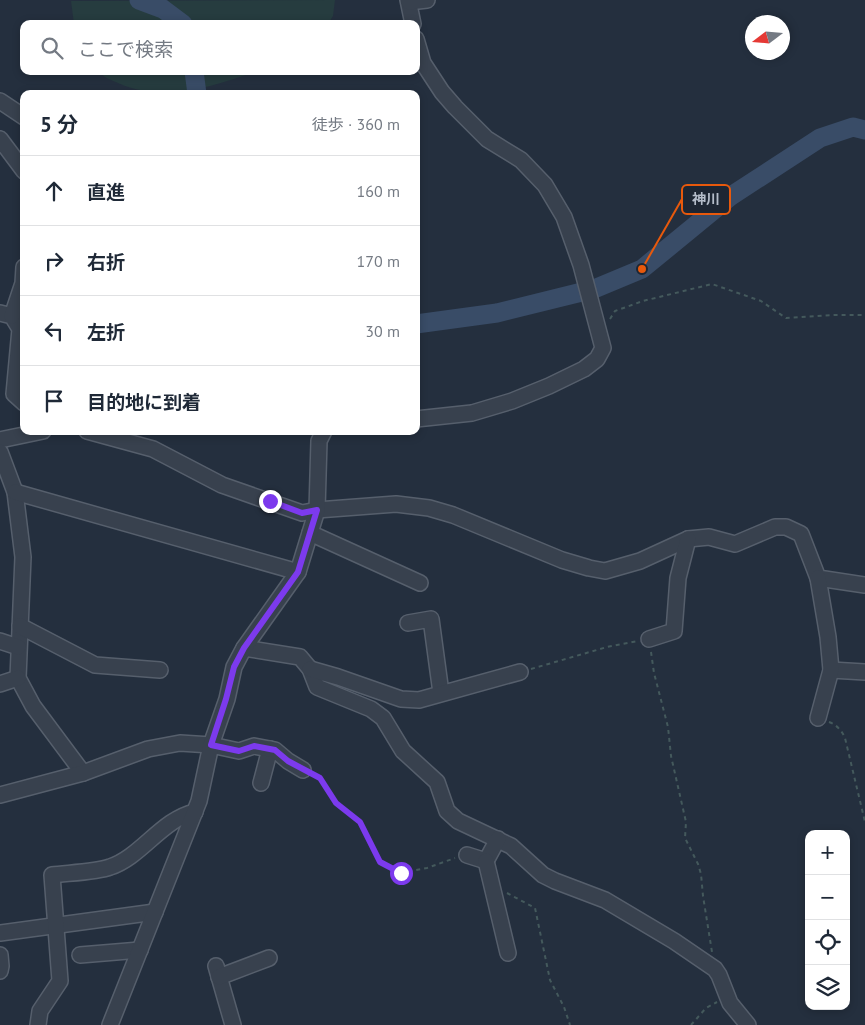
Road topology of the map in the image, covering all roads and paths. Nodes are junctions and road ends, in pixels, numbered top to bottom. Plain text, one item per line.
1 (427, 0) edge
2 (408, 1) edge
3 (412, 20) edge
4 (420, 53) edge
5 (0, 101) edge
6 (20, 114) edge
7 (0, 139) edge
8 (20, 166) edge
9 (20, 288) edge
10 (6, 315) edge
11 (865, 315) edge
12 (609, 327) dead end
13 (20, 329) edge
14 (20, 329) edge
15 (20, 399) edge
16 (420, 420) edge
17 (24, 435) edge
18 (101, 435) edge
19 (322, 435) edge
20 (0, 440) edge
21 (0, 452) edge
22 (15, 492) junction
23 (317, 510) junction
24 (310, 533) junction
25 (688, 539) junction
26 (298, 572) junction
27 (818, 578) junction
28 (420, 583) dead end
29 (865, 585) edge
30 (408, 623) dead end
31 (20, 626) junction
32 (650, 639) junction
33 (0, 641) edge
34 (18, 647) junction
35 (244, 648) junction
36 (310, 669) junction
37 (160, 670) dead end
38 (831, 670) junction
39 (520, 672) joint
40 (865, 672) edge
41 (18, 678) junction
42 (0, 684) edge
43 (441, 693) junction
44 (818, 718) joint
45 (211, 745) junction
46 (270, 749) junction
47 (303, 770) joint
48 (83, 773) junction
49 (261, 783) dead end
50 (0, 795) edge
51 (195, 812) junction
52 (865, 822) edge
53 (498, 839) junction
54 (467, 855) joint
55 (486, 861) junction
56 (492, 886) junction
57 (155, 912) junction
58 (56, 925) junction
59 (0, 933) edge
60 (140, 950) junction
61 (508, 952) dead end
62 (0, 955) edge
63 (80, 955) dead end
64 (269, 958) dead end
65 (715, 969) junction
66 (0, 971) edge
67 (728, 997) junction
68 (38, 1025) edge
69 (110, 1025) edge
70 (233, 1025) edge
71 (570, 1025) edge
72 (691, 1025) edge
73 (748, 1025) edge

1 - 2 street
2 - 3 street
4 - 16 street
5 - 6 street
7 - 8 street
9 - 10 street
10 - 14 street
11 - 12 path
13 - 15 street
17 - 20 street
18 - 23 street
19 - 23 street
21 - 22 street
22 - 26 street
22 - 31 street
23 - 24 street
23 - 25 street
24 - 26 street
24 - 28 street
25 - 27 street
25 - 32 street
26 - 35 street
27 - 29 street
27 - 38 street
30 - 43 street
31 - 34 street
31 - 37 street
32 - 39 path
32 - 65 path
33 - 34 street
34 - 41 street
35 - 36 street
35 - 45 street
36 - 43 street
36 - 53 street
38 - 40 street
38 - 44 street
39 - 43 street
41 - 42 street
41 - 48 street
44 - 52 path
45 - 46 street
45 - 48 street
45 - 51 street
46 - 47 street
46 - 49 street
47 - 54 path
48 - 50 street
51 - 57 street
51 - 58 street
53 - 55 street
53 - 65 street
54 - 55 street
55 - 56 street
56 - 61 street
56 - 71 path
57 - 58 street
57 - 60 street
58 - 59 street
58 - 68 street
60 - 63 street
60 - 69 street
62 - 66 street
64 - 70 street
65 - 67 street
67 - 72 path
67 - 73 street

